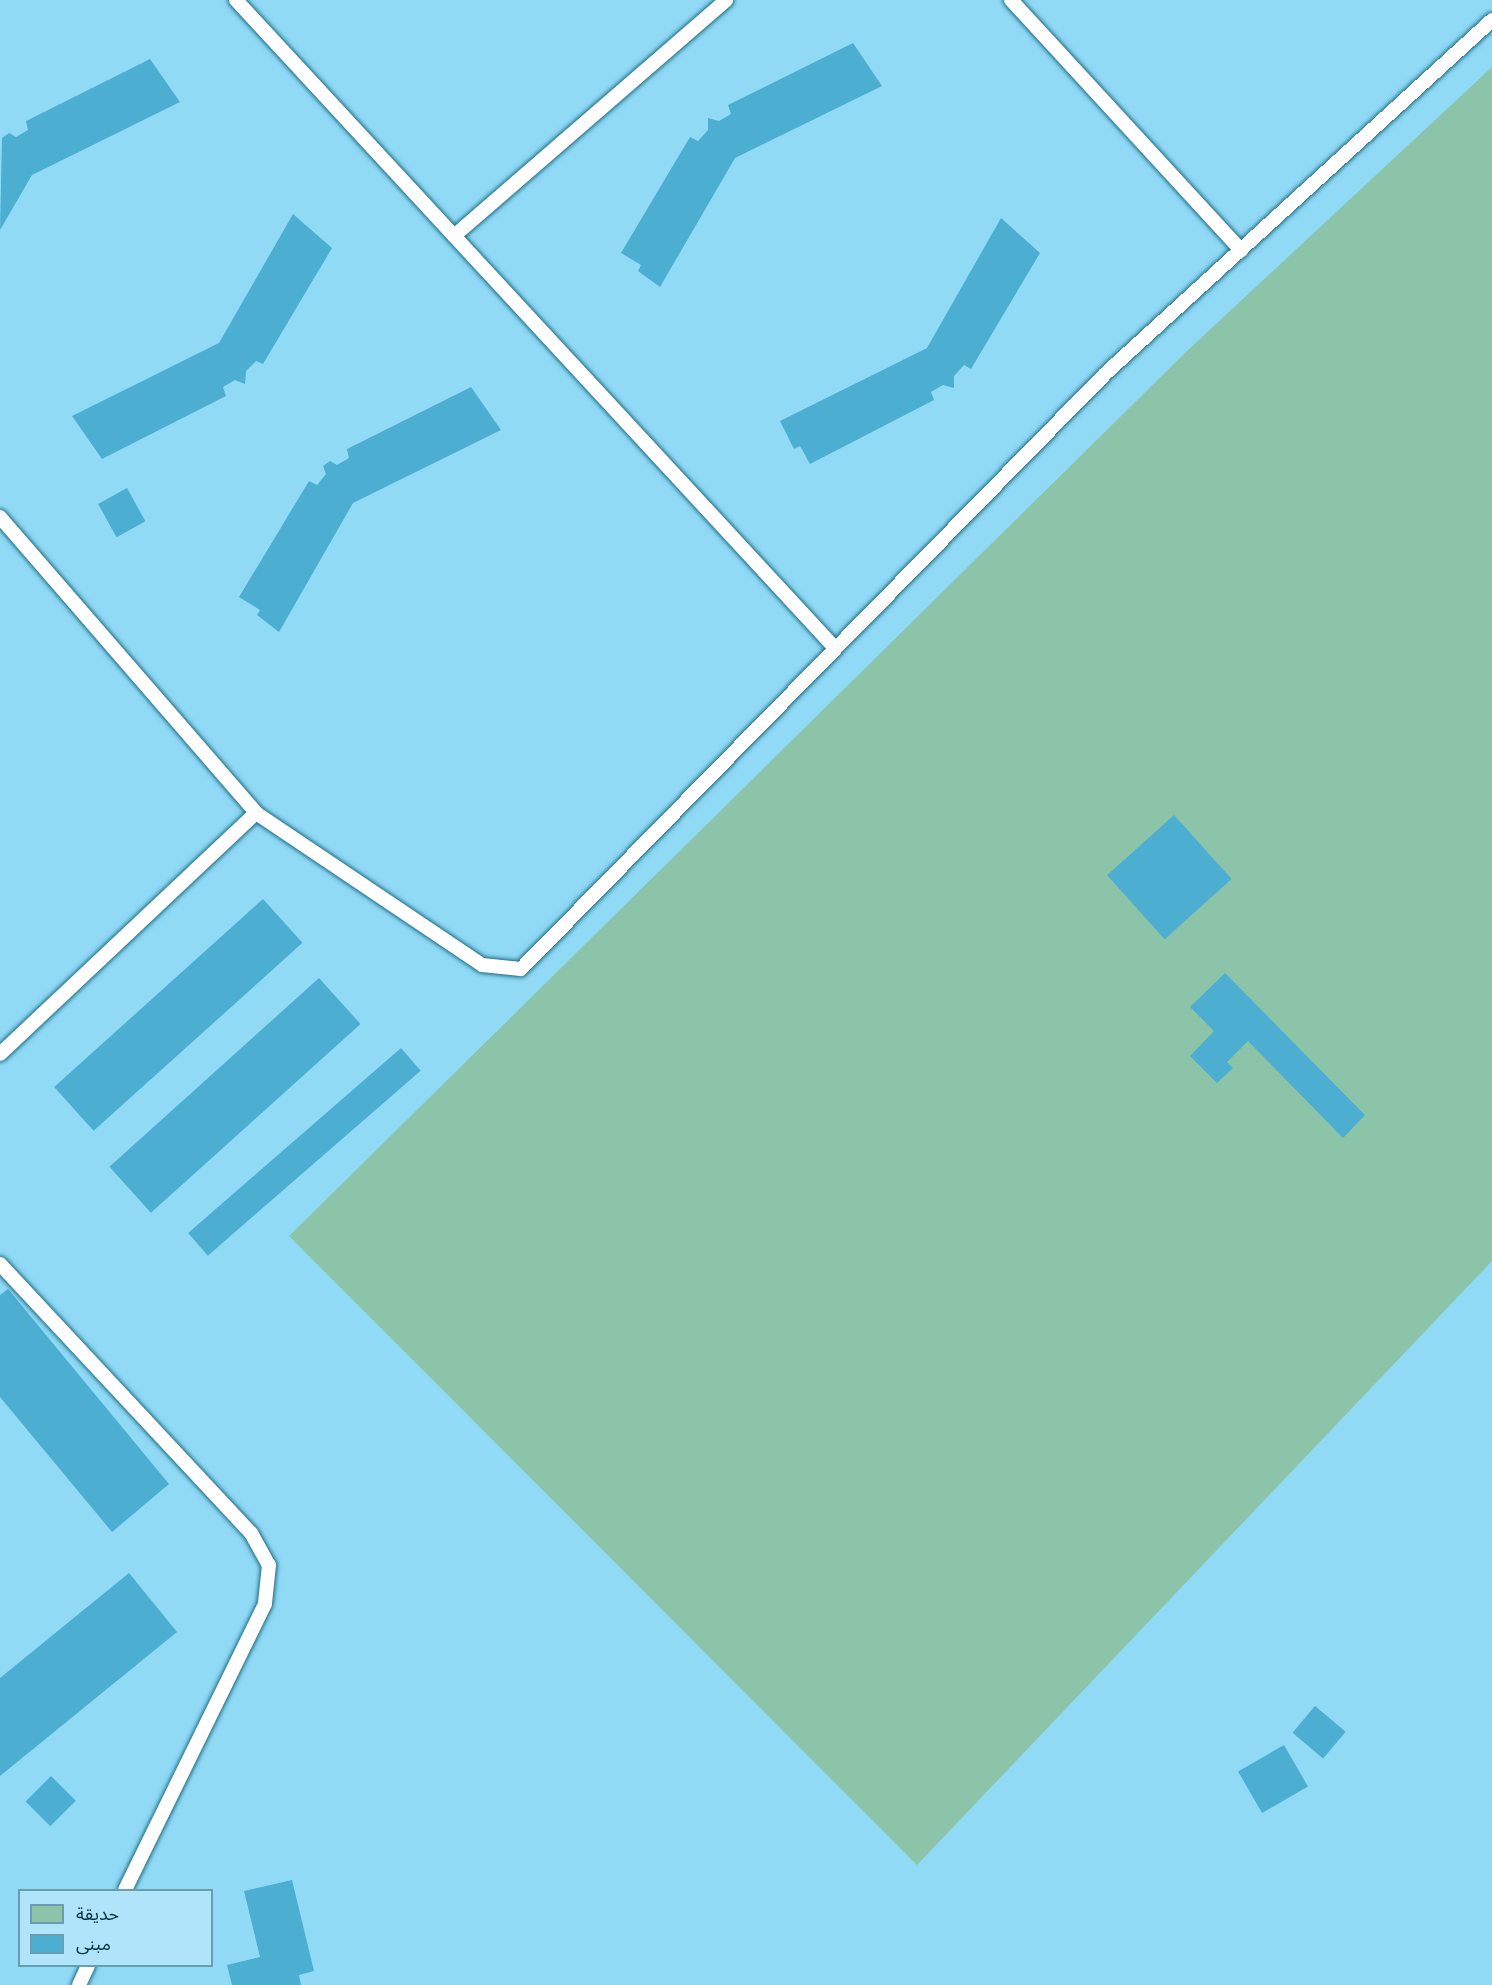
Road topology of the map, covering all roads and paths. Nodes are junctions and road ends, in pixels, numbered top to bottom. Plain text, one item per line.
1 (236, 0) edge
2 (726, 0) edge
3 (1011, 0) edge
4 (1492, 20) edge
5 (454, 236) junction
6 (1241, 250) junction
7 (0, 517) edge
8 (835, 648) junction
9 (256, 813) junction
10 (0, 1054) edge
11 (0, 1264) edge
12 (125, 1889) edge
13 (87, 1967) edge
14 (79, 1985) edge

1 - 5 lane
2 - 5 lane
3 - 6 lane
4 - 6 lane
5 - 8 lane
6 - 8 lane
7 - 9 lane
8 - 9 lane
9 - 10 lane
11 - 12 lane
13 - 14 lane

